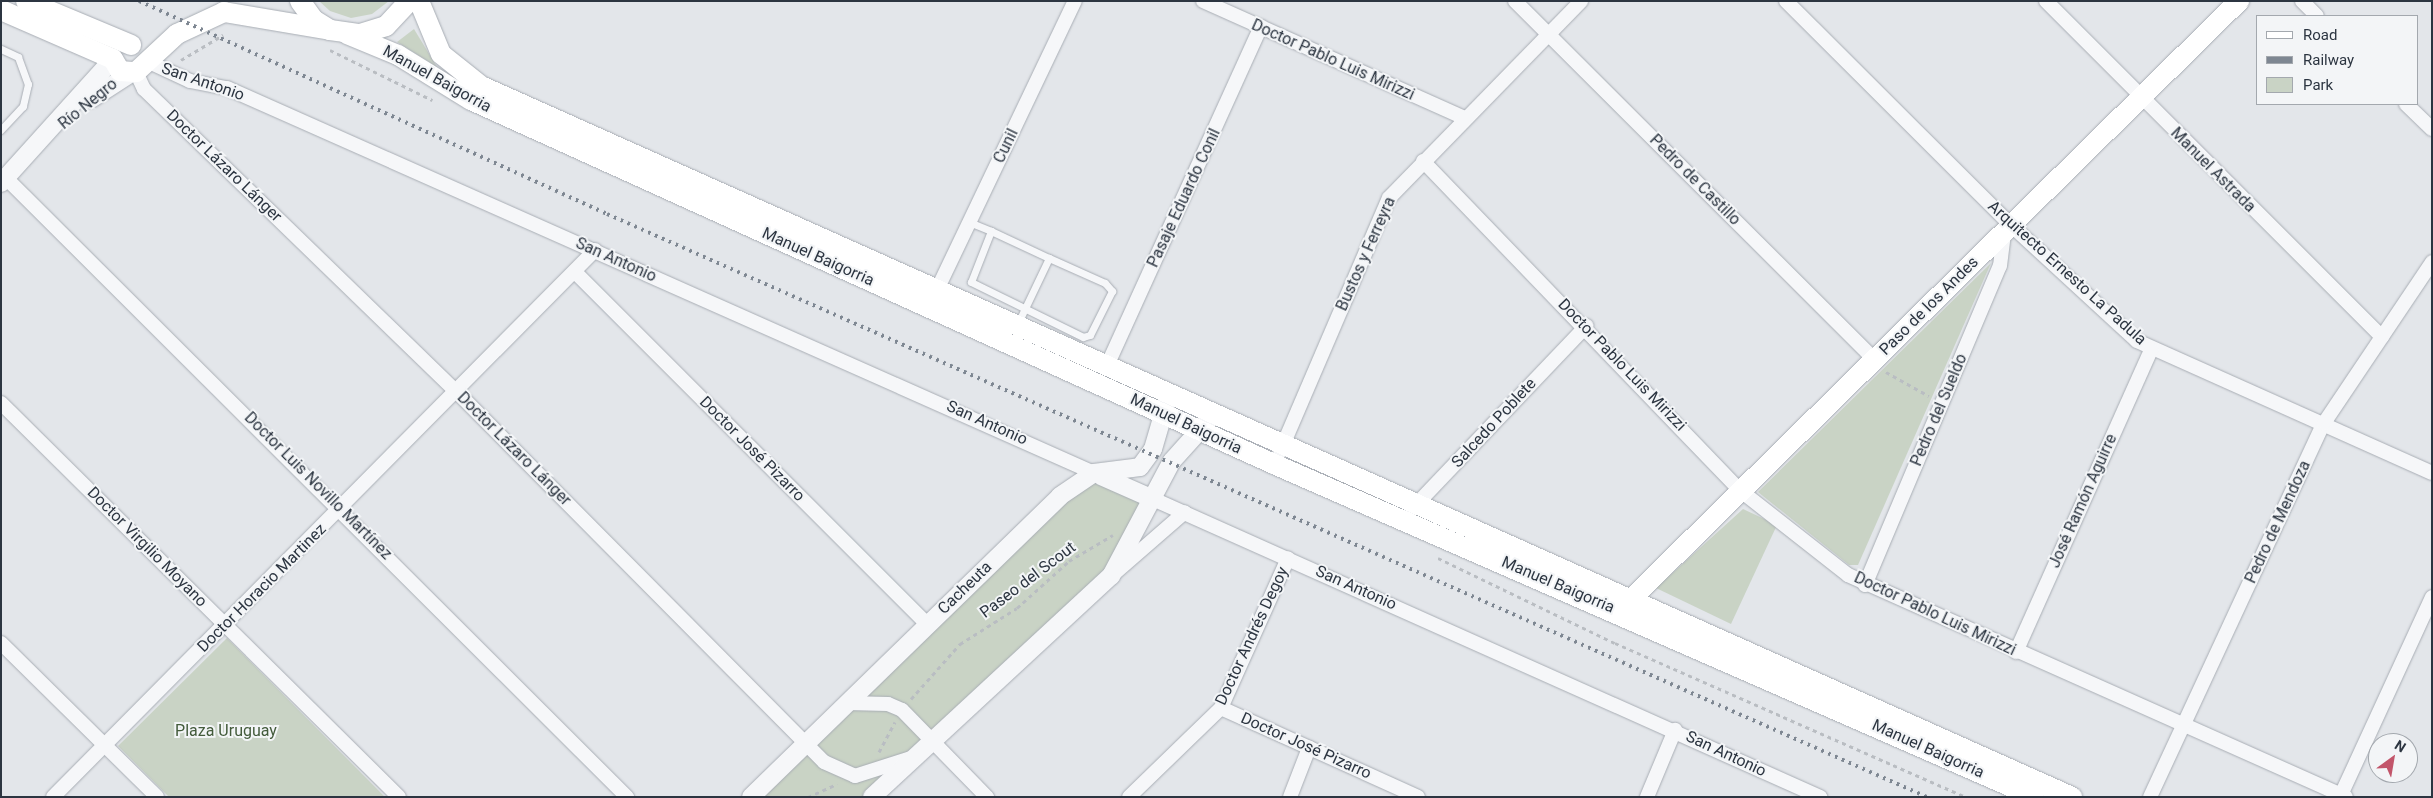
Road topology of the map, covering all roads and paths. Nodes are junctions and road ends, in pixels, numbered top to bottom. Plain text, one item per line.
1 (26, 1) edge
2 (223, 1) edge
3 (300, 1) edge
4 (409, 1) edge
5 (419, 1) edge
6 (1075, 1) edge
7 (1203, 1) edge
8 (1515, 1) edge
9 (1581, 1) edge
10 (1786, 1) edge
11 (2046, 1) edge
12 (2239, 1) edge
13 (2302, 1) edge
14 (1, 10) edge
15 (2316, 15) edge
16 (200, 21) junction
17 (1261, 28) junction
18 (338, 32) junction
19 (1549, 33) junction
20 (172, 38) junction
21 (131, 45) junction
22 (1, 49) edge
23 (113, 58) junction
24 (138, 69) junction
25 (2140, 98) junction
26 (2407, 105) edge
27 (1464, 118) junction
28 (1, 130) edge
29 (2432, 130) edge
30 (47, 137) junction
31 (1424, 161) junction
32 (4, 180) edge
33 (969, 222) junction
34 (2008, 229) junction
35 (991, 231) junction
36 (595, 250) junction
37 (1048, 258) junction
38 (2432, 262) edge
39 (576, 273) junction
40 (937, 290) junction
41 (985, 312) junction
42 (1016, 326) junction
43 (1586, 326) junction
44 (2382, 337) junction
45 (1044, 339) junction
46 (2151, 350) junction
47 (1878, 364) junction
48 (1106, 368) junction
49 (457, 392) junction
50 (1935, 399) dead end
51 (1, 403) edge
52 (1165, 404) junction
53 (1206, 423) junction
54 (2324, 423) junction
55 (1282, 446) junction
56 (1276, 465) junction
57 (1094, 473) junction
58 (2432, 474) edge
59 (1741, 491) junction
60 (1153, 499) junction
61 (341, 508) junction
62 (1185, 512) junction
63 (1409, 512) junction
64 (1122, 530) dead end
65 (1430, 554) dead end
66 (1288, 558) junction
67 (1111, 576) junction
68 (1865, 585) junction
69 (2432, 597) edge
70 (1624, 606) junction
71 (927, 624) junction
72 (225, 625) junction
73 (1, 643) edge
74 (2016, 652) junction
75 (847, 703) junction
76 (1221, 708) junction
77 (902, 710) junction
78 (2183, 726) junction
79 (1675, 730) junction
80 (931, 740) junction
81 (805, 744) junction
82 (105, 745) junction
83 (1309, 748) junction
84 (912, 757) junction
85 (856, 776) junction
86 (2344, 796) edge
87 (54, 797) edge
88 (157, 797) edge
89 (398, 797) edge
90 (627, 797) edge
91 (751, 797) edge
92 (808, 797) edge
93 (872, 797) edge
94 (987, 797) edge
95 (1129, 797) edge
96 (1290, 797) edge
97 (1418, 797) edge
98 (1647, 797) edge
99 (1820, 797) edge
100 (1966, 797) edge
101 (2035, 797) edge
102 (2072, 797) edge
103 (2150, 797) edge

1 - 21 main road
2 - 16 main road, Río Negro
3 - 18 main road
4 - 18 main road
5 - 40 main road, Manuel Baigorria
6 - 33 street, Cunil
7 - 17 street, Doctor Pablo Luis Mirizzi
8 - 19 street, Pedro de Castillo
9 - 19 street, Bustos y Ferreyra
10 - 34 street, Arquitecto Ernesto La Padula
11 - 25 street, Manuel Astrada
12 - 25 main road, Paso de los Andes
13 - 15 street
14 - 23 main road
16 - 18 main road, Río Negro
16 - 20 main road, Río Negro
17 - 27 street, Doctor Pablo Luis Mirizzi
17 - 48 street, Pasaje Eduardo Conil
18 - 41 main road, Manuel Baigorria
19 - 27 street, Bustos y Ferreyra
19 - 47 street, Pedro de Castillo
20 - 21 main road, Río Negro
20 - 24 main road, Río Negro
21 - 23 main road, Río Negro
22 - 28 lane
23 - 24 main road, Río Negro
23 - 30 street, Río Negro
24 - 30 street, Río Negro
24 - 36 street, San Antonio
24 - 49 street, Doctor Lázaro Lánger
25 - 34 main road, Paso de los Andes
25 - 44 street, Manuel Astrada
26 - 29 street
27 - 31 street, Bustos y Ferreyra
30 - 32 street, Río Negro
31 - 43 street, Doctor Pablo Luis Mirizzi
31 - 55 street, Bustos y Ferreyra
32 - 61 street, Doctor Luis Novillo Martínez
33 - 35 lane
33 - 40 street, Cunil
34 - 46 street, Arquitecto Ernesto La Padula
34 - 47 main road, Paso de los Andes
34 - 68 street, Pedro del Sueldo
35 - 37 lane
35 - 41 lane
36 - 39 street, Doctor Horacio Martinez
36 - 57 street, San Antonio
37 - 42 lane
37 - 45 lane
38 - 44 street, Pedro de Mendoza
39 - 49 street, Doctor Horacio Martinez
39 - 71 street, Doctor José Pizarro
40 - 41 main road, Manuel Baigorria
41 - 42 main road, Manuel Baigorria
41 - 42 lane
42 - 45 main road, Manuel Baigorria
42 - 45 lane
43 - 59 street, Doctor Pablo Luis Mirizzi
43 - 63 street, Salcedo Poblete
44 - 54 street, Pedro de Mendoza
45 - 48 main road, Manuel Baigorria
45 - 52 main road, Manuel Baigorria
46 - 54 street, Arquitecto Ernesto La Padula
46 - 74 street, José Ramón Aguirre
47 - 50 path
47 - 59 main road, Paso de los Andes
48 - 52 main road, Manuel Baigorria
49 - 61 street, Doctor Horacio Martinez
49 - 81 street, Doctor Lázaro Lánger
51 - 72 street, Doctor Virgilio Moyano
52 - 53 main road, Manuel Baigorria
52 - 57 street, Cacheuta
53 - 55 main road, Manuel Baigorria
53 - 56 main road, Manuel Baigorria
53 - 60 street
54 - 58 street, Arquitecto Ernesto La Padula
54 - 78 street, Pedro de Mendoza
55 - 56 street, Bustos y Ferreyra
55 - 63 main road, Manuel Baigorria
56 - 63 main road, Manuel Baigorria
57 - 60 street, San Antonio
57 - 71 street, Cacheuta
59 - 68 street, Doctor Pablo Luis Mirizzi
59 - 70 main road, Paso de los Andes
60 - 62 street, San Antonio
60 - 67 street
61 - 72 street, Doctor Horacio Martinez
61 - 90 street, Doctor Luis Novillo Martínez
62 - 66 street, San Antonio
62 - 67 street
63 - 70 main road, Manuel Baigorria
64 - 77 path, Paseo del Scout
65 - 100 path
66 - 76 street, Doctor Andrés Degoy
66 - 79 street, San Antonio
67 - 80 street
68 - 74 street, Doctor Pablo Luis Mirizzi
69 - 86 street
70 - 101 main road, Manuel Baigorria
70 - 102 main road, Manuel Baigorria
71 - 75 street, Cacheuta
72 - 82 street, Doctor Horacio Martinez
72 - 89 street, Doctor Virgilio Moyano
73 - 82 street
74 - 78 street, Doctor Pablo Luis Mirizzi
75 - 77 street
75 - 81 street, Cacheuta
76 - 83 street, Doctor José Pizarro
76 - 95 street, Doctor Andrés Degoy
77 - 80 street
77 - 85 path, Paseo del Scout
78 - 86 street, Doctor Pablo Luis Mirizzi
78 - 103 street, Pedro de Mendoza
79 - 98 street
79 - 99 street, San Antonio
80 - 84 street
80 - 94 street
81 - 85 street, Doctor Lázaro Lánger
81 - 91 street, Cacheuta
82 - 87 street, Doctor Horacio Martinez
82 - 88 street
83 - 96 street
83 - 97 street, Doctor José Pizarro
84 - 85 street
84 - 93 street
85 - 92 path, Paseo del Scout

